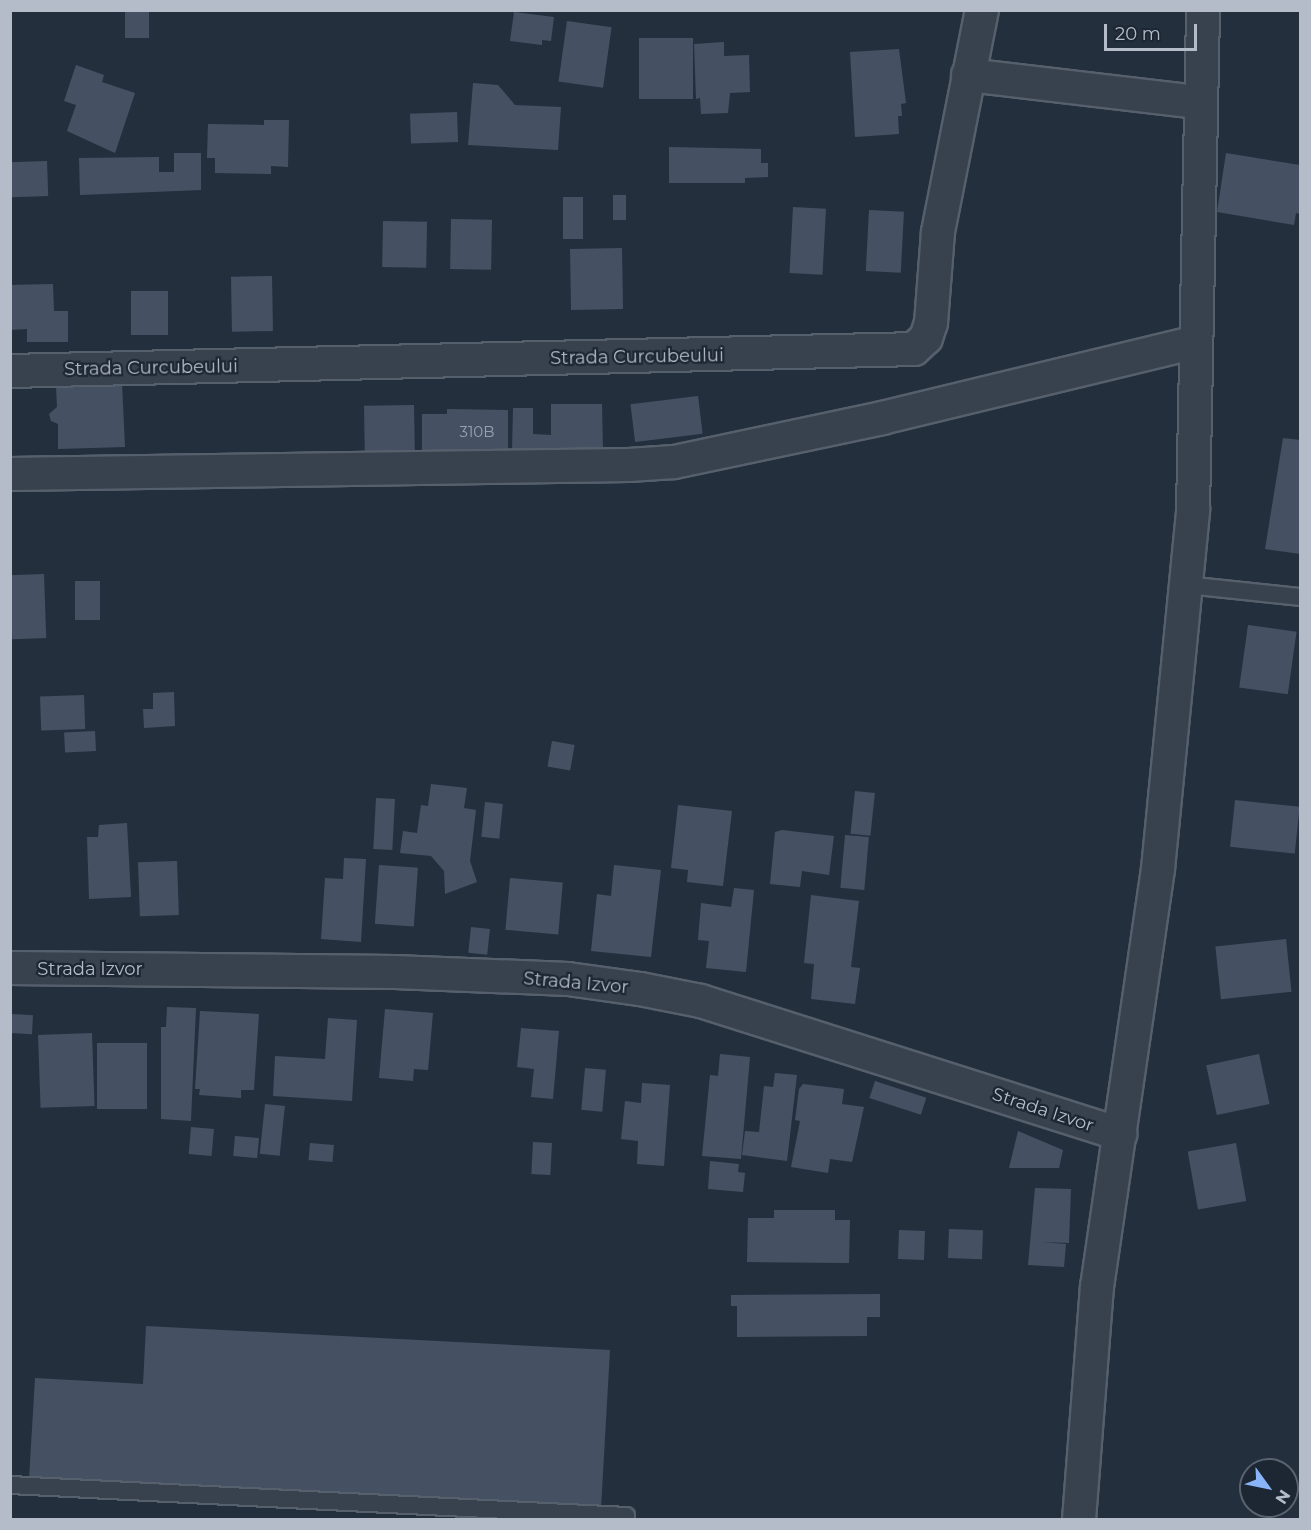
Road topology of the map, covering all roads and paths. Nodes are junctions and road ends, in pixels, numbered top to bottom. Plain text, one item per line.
1 (982, 10) edge
2 (1203, 10) edge
3 (968, 75) junction
4 (1199, 102) junction
5 (1193, 343) junction
6 (10, 371) edge
7 (10, 474) edge
8 (1186, 585) junction
9 (1300, 597) edge
10 (10, 968) edge
11 (1120, 1134) junction
12 (10, 1485) edge
13 (626, 1516) dead end
14 (1079, 1520) edge

1 - 3 street, Strada Curcubeului
2 - 4 street
3 - 4 street
3 - 6 street, Strada Curcubeului
4 - 5 street
5 - 7 street
5 - 8 street
8 - 9 lane
8 - 11 street
10 - 11 street, Strada Izvor
11 - 14 street
12 - 13 lane

